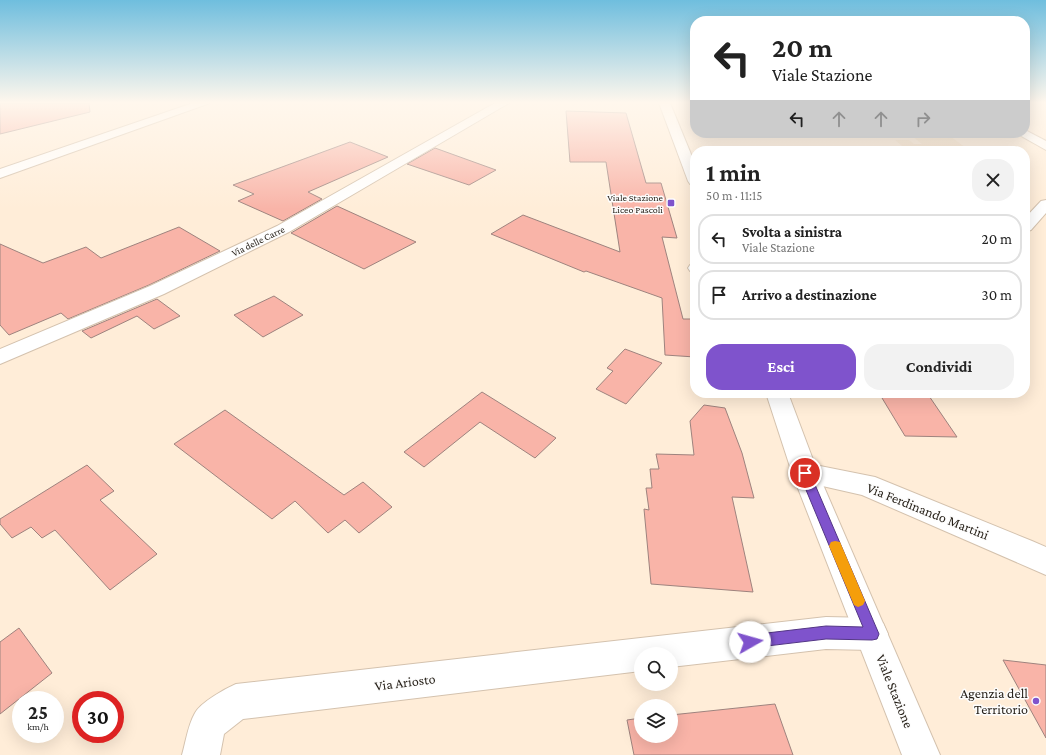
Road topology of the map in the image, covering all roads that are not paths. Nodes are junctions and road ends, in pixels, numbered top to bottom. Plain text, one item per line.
1 (103, 138) edge
2 (442, 138) edge
3 (678, 138) edge
4 (1032, 138) edge
5 (1046, 146) edge
6 (690, 169) edge
7 (0, 174) edge
8 (1046, 204) edge
9 (1030, 222) edge
10 (0, 357) edge
11 (779, 398) edge
12 (805, 473) junction
13 (1046, 562) edge
14 (872, 634) junction
15 (678, 650) edge
16 (634, 655) edge
17 (201, 755) edge
18 (921, 755) edge

1 - 7 street
2 - 10 street, Via delle Carre
3 - 6 street
4 - 5 street
8 - 9 street
11 - 12 street, Viale Stazione
12 - 13 street, Via Ferdinando Martini
12 - 14 street, Viale Stazione
14 - 15 street, Via Ariosto
14 - 18 street, Viale Stazione
16 - 17 street, Via Ariosto

